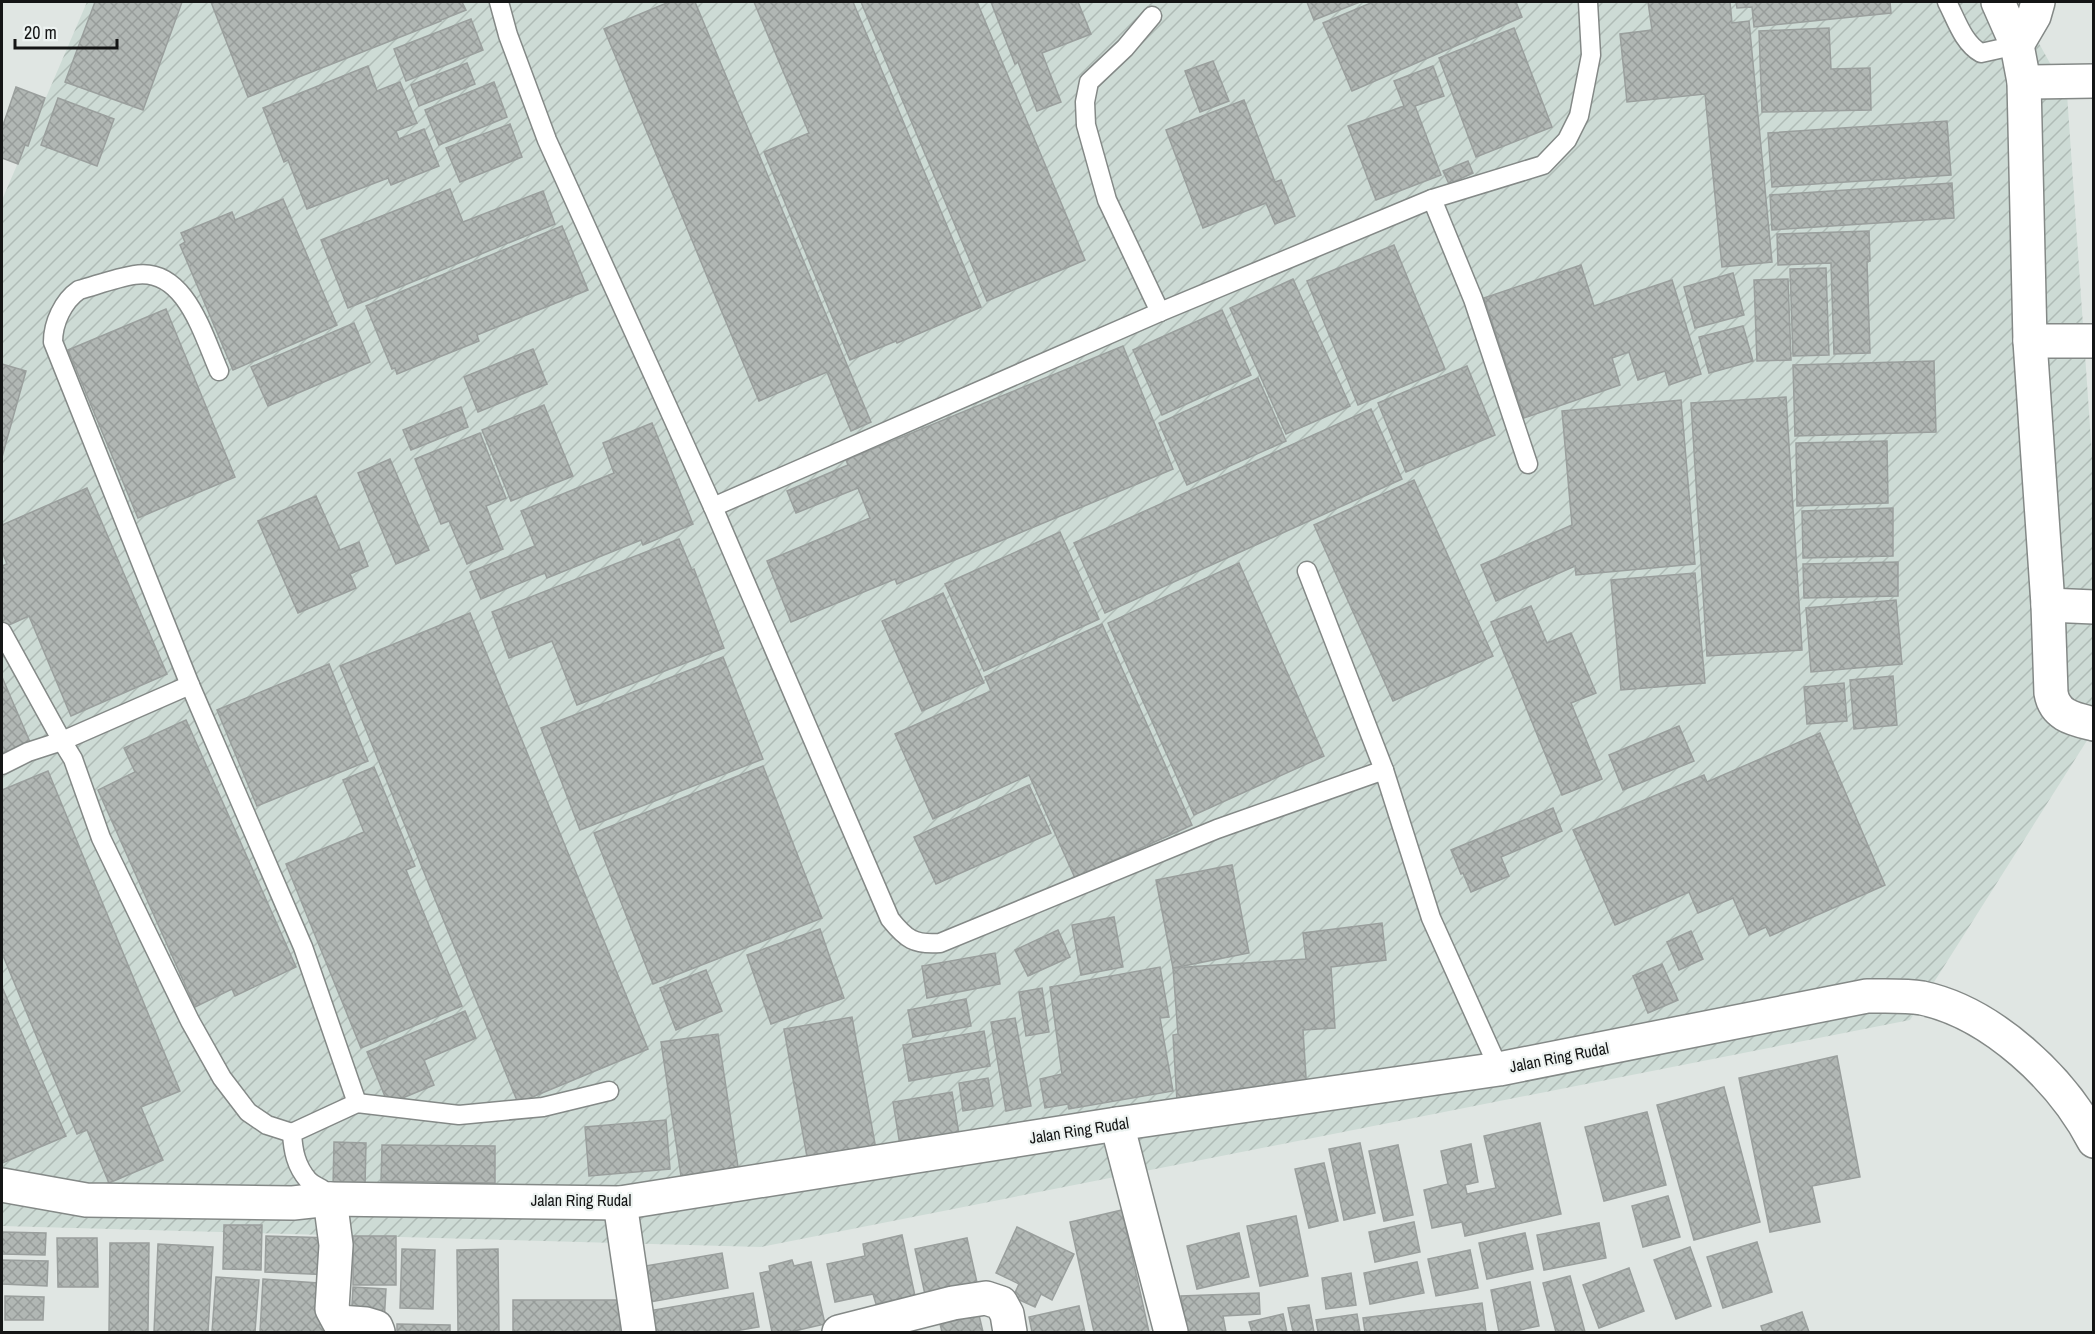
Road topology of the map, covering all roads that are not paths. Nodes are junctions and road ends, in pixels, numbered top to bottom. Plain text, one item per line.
1 (499, 2) edge
2 (1588, 2) edge
3 (1947, 2) edge
4 (1998, 2) edge
5 (2038, 2) edge
6 (1152, 16) dead end
7 (2017, 45) junction
8 (2094, 81) edge
9 (2024, 82) junction
10 (1432, 199) junction
11 (1160, 312) junction
12 (2030, 341) junction
13 (2094, 341) edge
14 (219, 371) dead end
15 (1528, 464) dead end
16 (712, 507) junction
17 (1307, 571) dead end
18 (2049, 605) junction
19 (2094, 607) edge
20 (2, 632) edge
21 (190, 685) junction
22 (2094, 724) edge
23 (62, 741) junction
24 (2, 765) edge
25 (1383, 770) junction
26 (1499, 1069) junction
27 (609, 1091) dead end
28 (357, 1103) junction
29 (1117, 1124) junction
30 (292, 1133) junction
31 (2094, 1141) edge
32 (2, 1185) edge
33 (330, 1199) junction
34 (620, 1203) junction
35 (858, 1330) edge
36 (378, 1332) edge
37 (639, 1332) edge
38 (1010, 1332) edge
39 (1172, 1332) edge

1 - 16 lane
2 - 10 lane
3 - 7 lane
4 - 7 street
5 - 7 street
6 - 11 lane
7 - 9 street
8 - 9 street
9 - 12 street
10 - 11 lane
10 - 15 lane
11 - 16 lane
12 - 13 street
12 - 18 street
14 - 21 lane
16 - 25 lane
17 - 25 lane
18 - 19 street
18 - 22 street
20 - 23 lane
21 - 23 lane
21 - 28 lane
23 - 24 lane
23 - 30 lane
25 - 26 lane
26 - 29 street, Jalan Ring Rudal
26 - 31 street, Jalan Ring Rudal
27 - 28 lane
28 - 30 lane
29 - 34 street, Jalan Ring Rudal
29 - 39 street
30 - 33 lane
32 - 33 street, Jalan Ring Rudal
33 - 34 street, Jalan Ring Rudal
33 - 36 street
34 - 37 street
35 - 38 street

